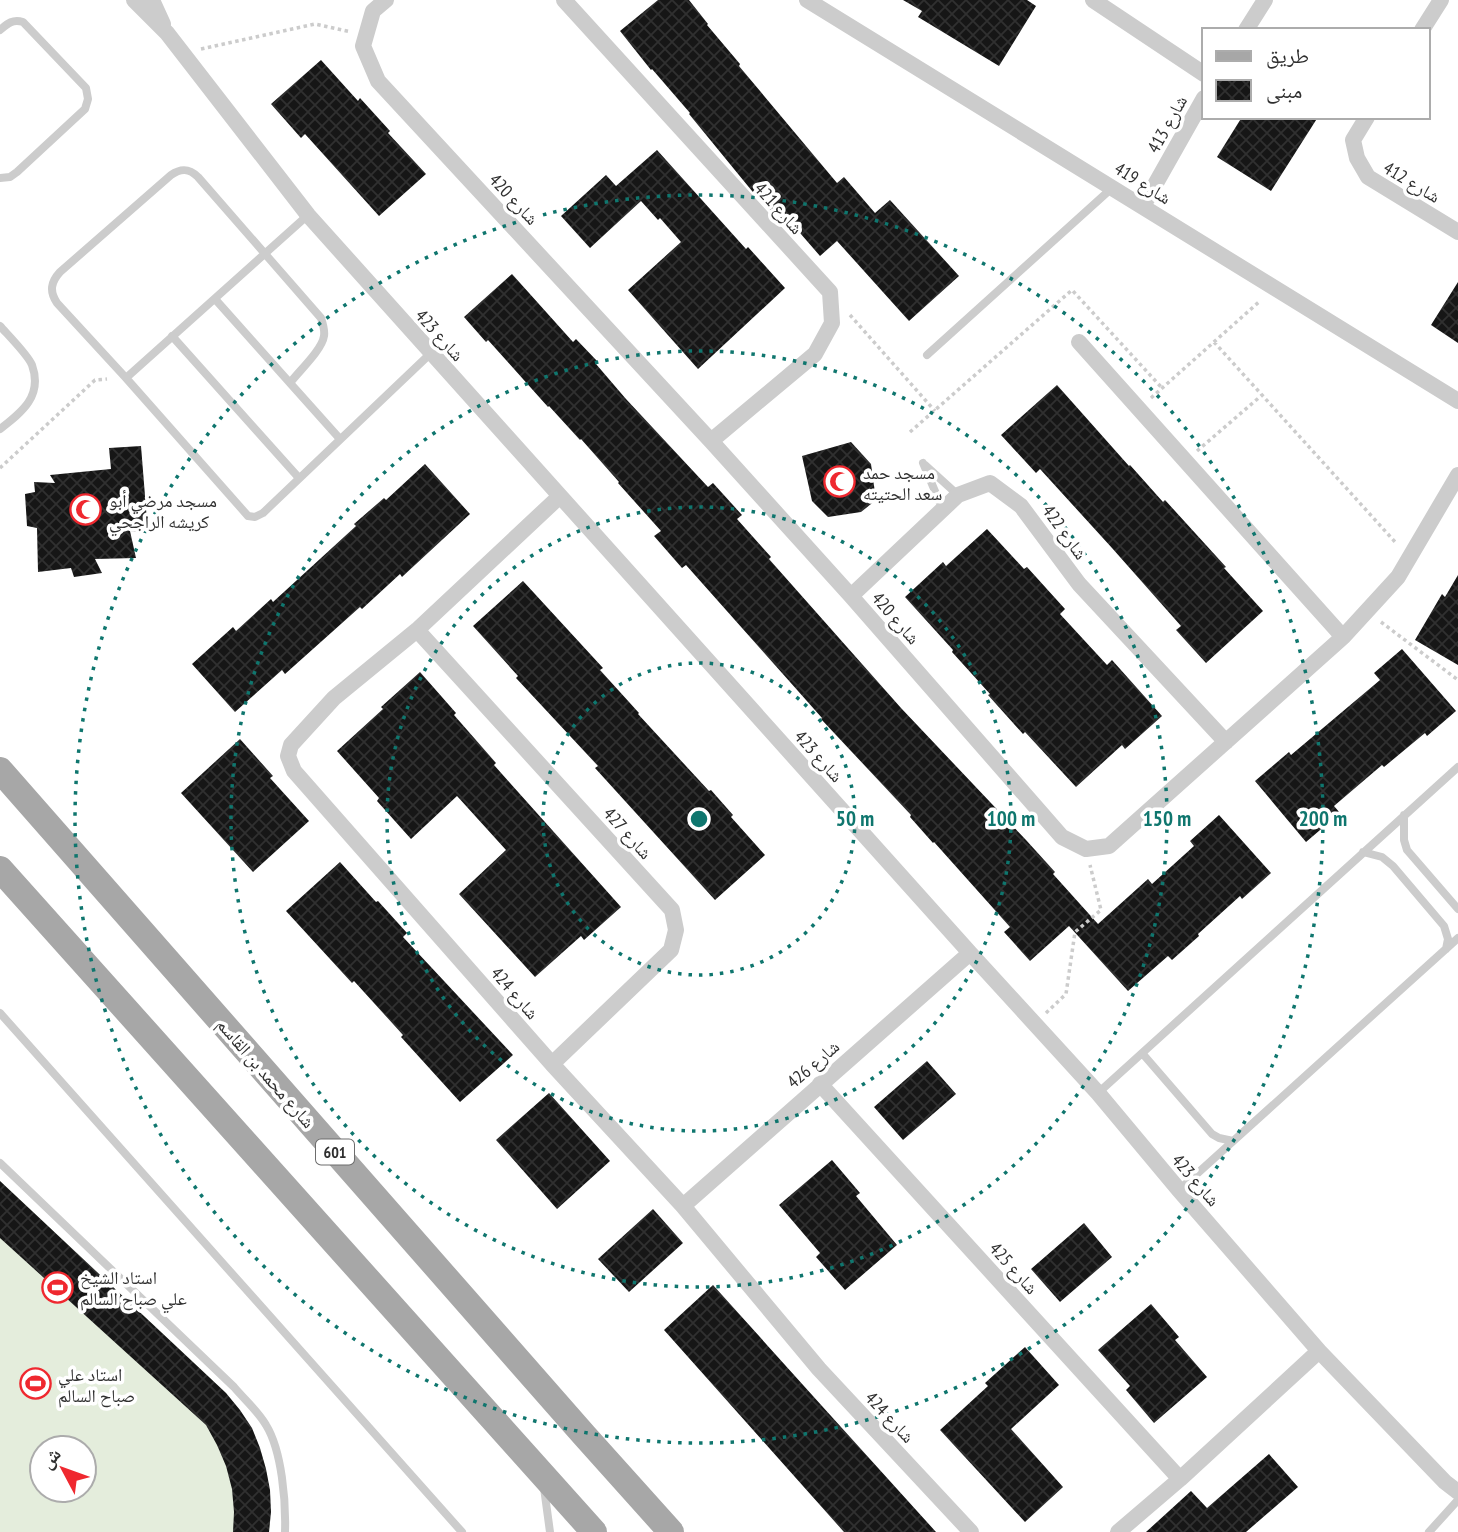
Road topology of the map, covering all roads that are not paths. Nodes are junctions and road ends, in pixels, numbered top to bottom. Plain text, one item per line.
1 (134, 0) edge
2 (152, 0) edge
3 (386, 0) edge
4 (564, 0) edge
5 (807, 0) edge
6 (1265, 0) edge
7 (1441, 0) edge
8 (1101, 2) edge
9 (1247, 28) edge
10 (1423, 28) edge
11 (0, 30) edge
12 (167, 33) junction
13 (1202, 73) edge
14 (1202, 102) edge
15 (1366, 119) edge
16 (0, 178) edge
17 (1113, 187) junction
18 (1143, 206) junction
19 (308, 215) junction
20 (1458, 232) edge
21 (265, 253) junction
22 (215, 299) junction
23 (0, 326) edge
24 (173, 336) junction
25 (1079, 342) dead end
26 (431, 353) junction
27 (927, 355) dead end
28 (126, 378) junction
29 (290, 383) junction
30 (1458, 401) edge
31 (0, 429) edge
32 (340, 439) junction
33 (711, 441) junction
34 (1458, 475) edge
35 (299, 478) junction
36 (958, 495) junction
37 (560, 496) junction
38 (943, 510) junction
39 (851, 596) junction
40 (417, 630) junction
41 (1343, 637) junction
42 (1226, 742) junction
43 (1458, 767) edge
44 (0, 770) edge
45 (1404, 815) junction
46 (1363, 852) junction
47 (0, 869) edge
48 (1458, 909) edge
49 (1458, 938) edge
50 (1446, 949) junction
51 (970, 953) junction
52 (0, 1013) edge
53 (1142, 1053) junction
54 (552, 1064) junction
55 (820, 1084) junction
56 (1098, 1093) junction
57 (1233, 1141) junction
58 (0, 1163) edge
59 (1179, 1190) junction
60 (683, 1206) junction
61 (1319, 1350) junction
62 (541, 1471) junction
63 (1180, 1479) junction
64 (1458, 1492) edge
65 (1458, 1500) edge
66 (285, 1532) edge
67 (462, 1532) edge
68 (550, 1532) edge
69 (594, 1532) edge
70 (671, 1532) edge
71 (971, 1532) edge
72 (1118, 1532) edge
73 (1429, 1532) edge

1 - 12 street, شارع 423
2 - 12 street, شارع 423
3 - 33 street, شارع 420
4 - 33 street, شارع 421
5 - 17 street, شارع 419
6 - 9 street
7 - 10 street
8 - 13 street
11 - 16 lane
12 - 19 street, شارع 423
14 - 18 street, شارع 413
15 - 20 street, شارع 412
17 - 18 street, شارع 419
17 - 27 lane
18 - 30 street, شارع 419
19 - 21 lane
19 - 26 street, شارع 423
21 - 22 lane
21 - 28 lane
21 - 29 lane
22 - 24 lane
22 - 29 lane
23 - 31 lane
24 - 28 lane
24 - 35 lane
25 - 41 street
26 - 32 lane
26 - 37 street, شارع 423
28 - 35 lane
29 - 32 lane
32 - 35 lane
33 - 39 street, شارع 420
34 - 41 street
36 - 38 street, شارع 422
36 - 38 lane
36 - 42 street, شارع 422
37 - 40 street, شارع 424
37 - 51 street, شارع 423
38 - 39 street, شارع 422
39 - 42 street, شارع 420
40 - 54 street, شارع 427
40 - 54 street, شارع 424
41 - 42 street
43 - 45 lane
44 - 70 main road, شارع محمد بن القاسم / 601
45 - 46 lane
45 - 48 lane
46 - 50 lane
46 - 53 lane
47 - 62 main road
49 - 50 lane
50 - 57 lane
51 - 55 street, شارع 426
51 - 56 street, شارع 423
52 - 67 lane
53 - 56 lane
53 - 57 lane
54 - 60 street, شارع 424
55 - 60 street, شارع 426
55 - 63 street, شارع 425
56 - 59 street, شارع 423
57 - 59 lane
58 - 66 lane
59 - 61 street, شارع 423
60 - 71 street, شارع 424
61 - 63 street
61 - 64 street, شارع 423
62 - 68 lane
62 - 69 main road
63 - 72 street
65 - 73 lane

